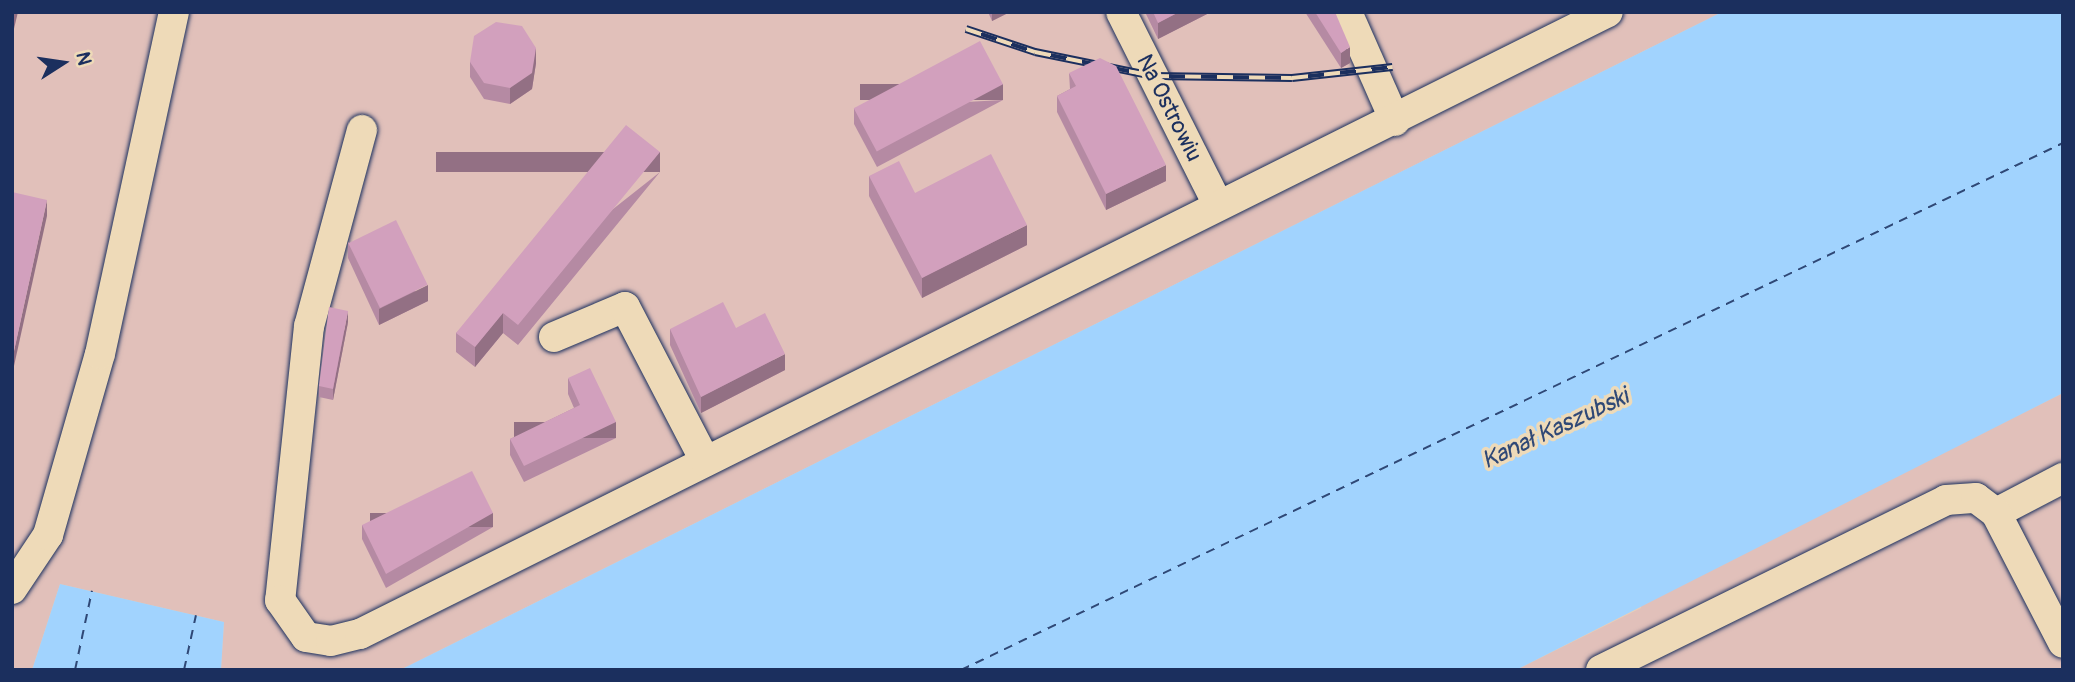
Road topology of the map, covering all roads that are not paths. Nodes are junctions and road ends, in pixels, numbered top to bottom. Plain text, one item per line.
1 (174, 12) edge
2 (1121, 12) edge
3 (1347, 12) edge
4 (1608, 12) edge
5 (1395, 121) junction
6 (362, 130) dead end
7 (1217, 205) junction
8 (554, 337) dead end
9 (705, 461) junction
10 (2063, 478) edge
11 (1996, 513) junction
12 (12, 589) edge
13 (2063, 643) edge
14 (1601, 670) edge

1 - 12 lane
2 - 7 lane, Na Ostrowiu
3 - 5 lane
4 - 5 lane
5 - 7 lane
6 - 9 lane
7 - 9 lane
8 - 9 lane
10 - 11 lane
11 - 13 lane
11 - 14 lane

